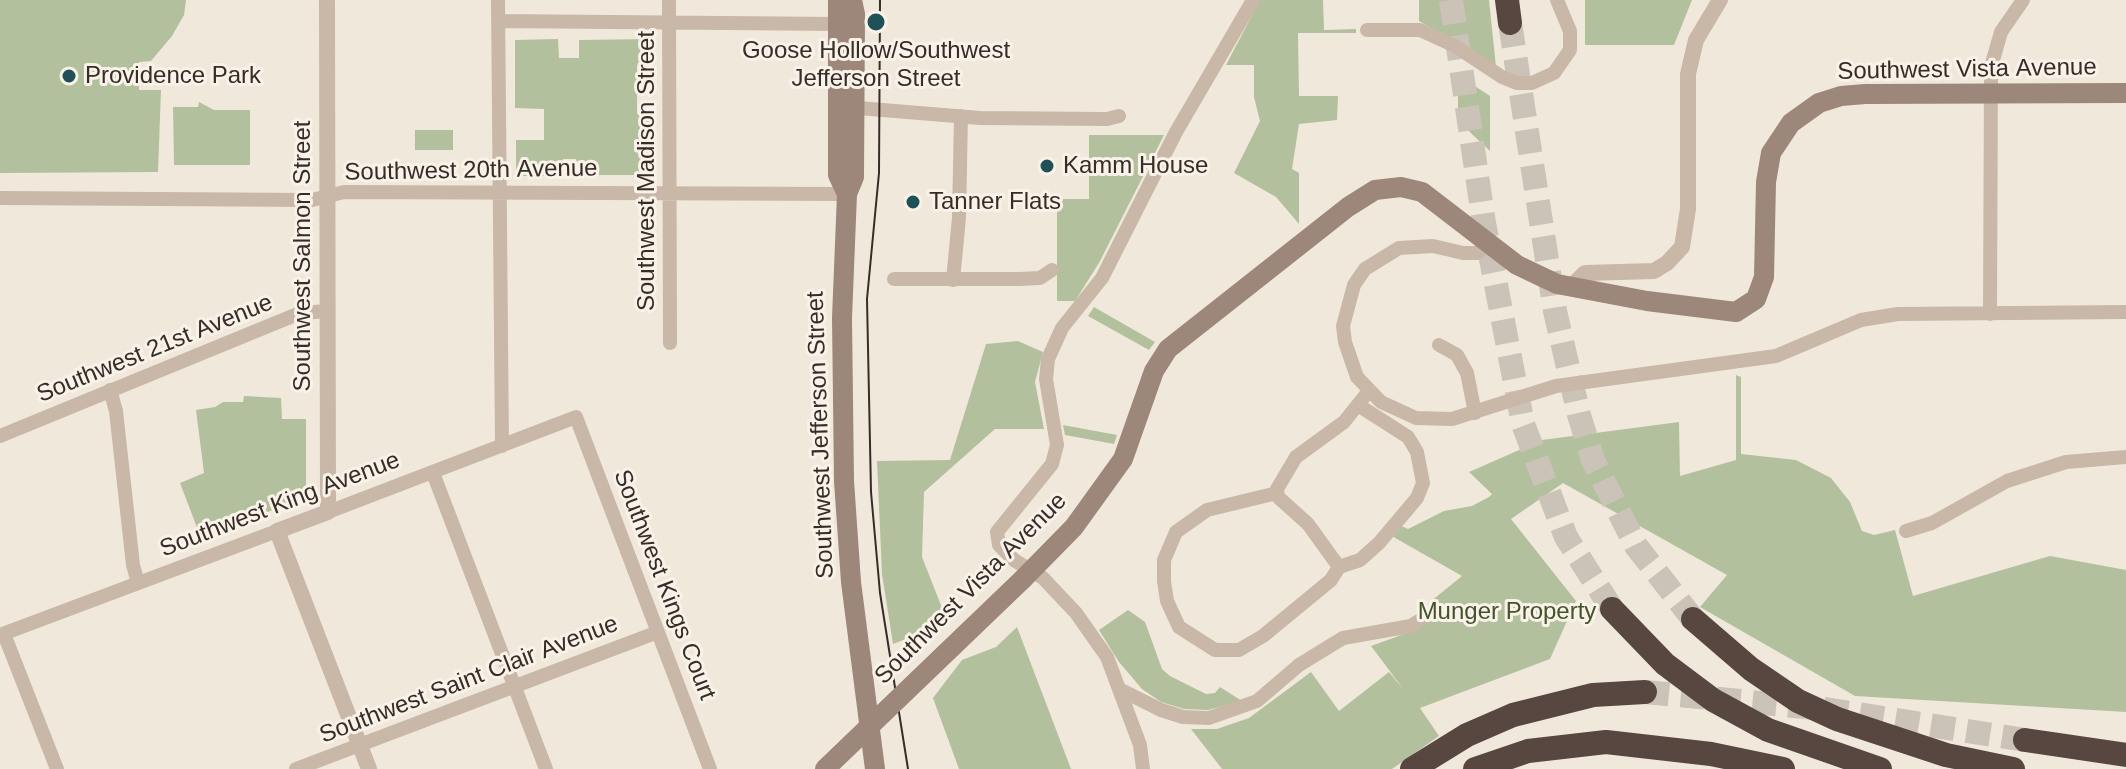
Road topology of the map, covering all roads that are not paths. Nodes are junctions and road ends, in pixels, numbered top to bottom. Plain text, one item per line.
1 (327, 0) edge
2 (498, 0) edge
3 (669, 0) edge
4 (838, 0) edge
5 (852, 0) edge
6 (1253, 0) edge
7 (1557, 0) edge
8 (1720, 0) edge
9 (2023, 0) edge
10 (498, 21) junction
11 (669, 22) junction
12 (838, 24) junction
13 (1367, 30) dead end
14 (1990, 93) junction
15 (2126, 93) edge
16 (846, 108) junction
17 (961, 116) junction
18 (1119, 116) dead end
19 (500, 191) junction
20 (669, 193) junction
21 (847, 194) junction
22 (327, 196) junction
23 (0, 198) edge
24 (1488, 244) junction
25 (1052, 270) dead end
26 (894, 279) dead end
27 (953, 280) junction
28 (1570, 288) junction
29 (328, 311) junction
30 (2126, 312) edge
31 (1990, 314) junction
32 (670, 343) dead end
33 (1439, 345) dead end
34 (110, 390) junction
35 (1368, 392) junction
36 (1358, 405) junction
37 (1475, 413) junction
38 (576, 417) joint
39 (0, 436) edge
40 (502, 446) junction
41 (2126, 457) edge
42 (433, 473) junction
43 (1277, 493) junction
44 (328, 512) junction
45 (277, 531) junction
46 (1906, 531) dead end
47 (1339, 567) junction
48 (1028, 574) junction
49 (138, 583) junction
50 (1612, 609) tunnel mouth
51 (1433, 612) dead end
52 (1693, 619) tunnel mouth
53 (658, 632) junction
54 (2, 634) edge
55 (514, 686) junction
56 (1121, 690) junction
57 (1645, 692) tunnel mouth
58 (2025, 740) tunnel mouth
59 (359, 744) junction
60 (2126, 755) edge
61 (57, 769) edge
62 (296, 769) edge
63 (369, 769) edge
64 (546, 769) edge
65 (710, 769) edge
66 (825, 769) edge
67 (875, 769) edge
68 (1143, 769) edge
69 (1412, 769) edge
70 (1475, 769) edge
71 (1783, 769) edge
72 (1880, 769) edge
73 (2013, 769) edge

1 - 22 street, Southwest Salmon Street
2 - 10 street
3 - 11 street, Southwest Madison Street
4 - 12 main road, Southwest Jefferson Street
5 - 16 main road, Southwest Jefferson Street
6 - 48 street
7 - 13 street
8 - 28 street
9 - 14 street
10 - 11 street
10 - 19 street
11 - 12 street
11 - 20 street, Southwest Madison Street
12 - 16 main road, Southwest Jefferson Street
14 - 15 main road, Southwest Vista Avenue
14 - 28 main road, Southwest Vista Avenue
14 - 31 street
16 - 17 street
16 - 21 main road, Southwest Jefferson Street
17 - 18 street
17 - 27 street
19 - 20 street, Southwest 20th Avenue
19 - 22 street, Southwest 20th Avenue
19 - 40 street
20 - 21 street, Southwest 20th Avenue
20 - 32 street, Southwest Madison Street
21 - 67 main road, Southwest Jefferson Street
22 - 23 street, Southwest 20th Avenue
22 - 29 street, Southwest Salmon Street
24 - 28 main road, Southwest Vista Avenue
24 - 35 street
24 - 48 main road, Southwest Vista Avenue
25 - 27 street
26 - 27 street
29 - 34 street, Southwest 21st Avenue
29 - 44 street, Southwest Salmon Street
30 - 31 street
31 - 37 street
33 - 37 street
34 - 39 street, Southwest 21st Avenue
34 - 49 street
35 - 36 street
35 - 37 street
36 - 43 street
36 - 47 street
38 - 40 street, Southwest King Avenue
38 - 53 street, Southwest Kings Court
40 - 42 street, Southwest King Avenue
41 - 46 street
42 - 44 street, Southwest King Avenue
42 - 55 street
43 - 47 street
43 - 47 street
44 - 45 street, Southwest King Avenue
45 - 49 street, Southwest King Avenue
45 - 59 street
48 - 56 street
48 - 66 main road, Southwest Vista Avenue, bridge
49 - 54 street, Southwest King Avenue
50 - 72 highway
51 - 56 street
52 - 73 highway
53 - 55 street, Southwest Saint Clair Avenue
53 - 65 street, Southwest Kings Court
54 - 61 street
55 - 59 street, Southwest Saint Clair Avenue
55 - 64 street
56 - 68 street
57 - 69 highway
58 - 60 highway
59 - 62 street, Southwest Saint Clair Avenue
59 - 63 street
70 - 71 highway

